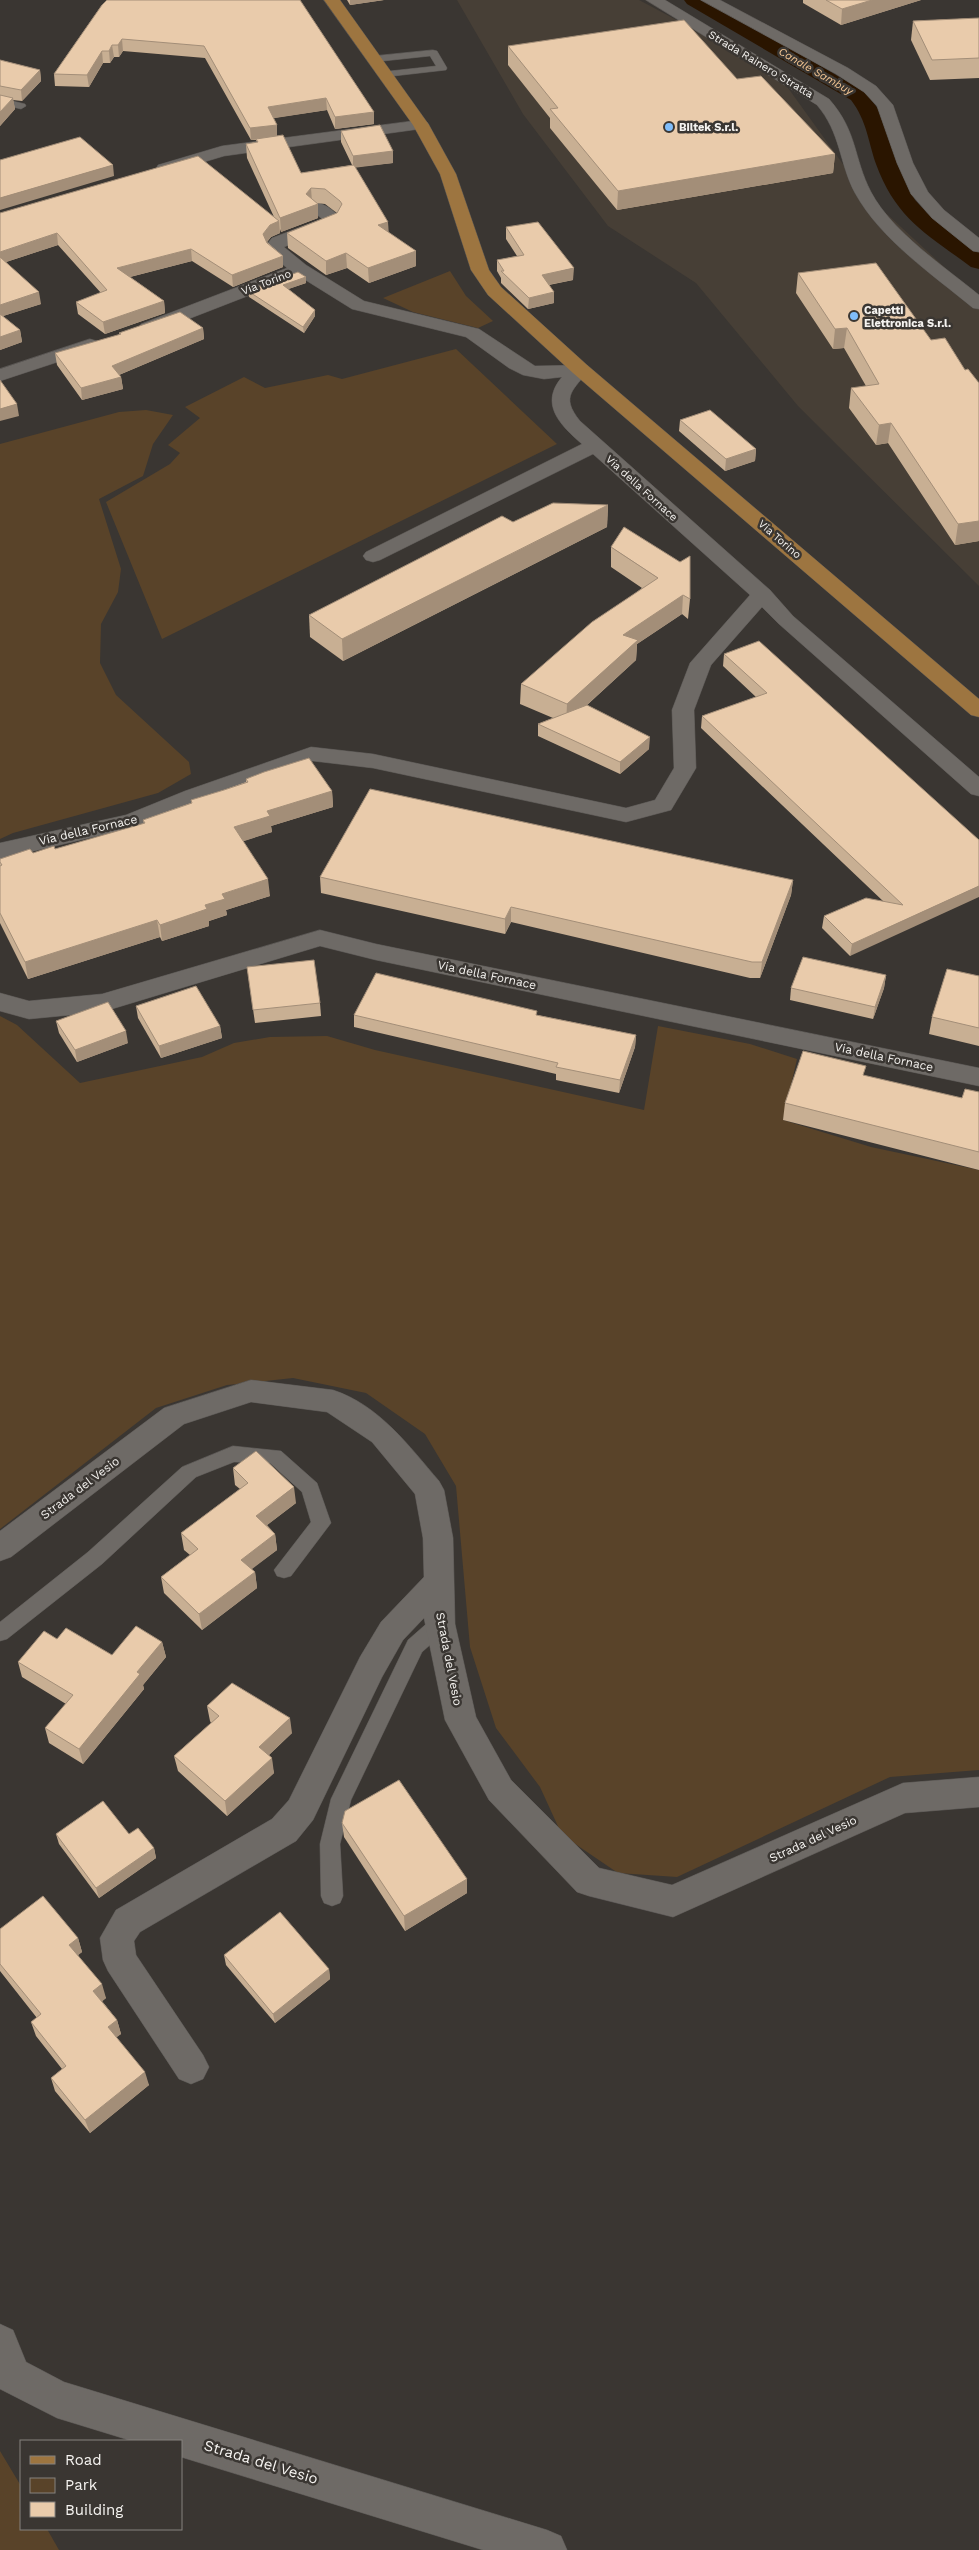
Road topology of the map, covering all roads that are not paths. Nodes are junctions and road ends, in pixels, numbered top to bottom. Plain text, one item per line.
1 (332, 0) edge
2 (654, 0) edge
3 (709, 0) edge
4 (374, 59) junction
5 (385, 74) junction
6 (0, 101) edge
7 (21, 106) edge
8 (422, 125) junction
9 (148, 174) edge
10 (318, 208) edge
11 (979, 247) edge
12 (300, 269) junction
13 (979, 304) edge
14 (132, 333) edge
15 (105, 341) edge
16 (580, 369) junction
17 (0, 376) edge
18 (596, 445) junction
19 (373, 556) dead end
20 (763, 594) junction
21 (979, 710) edge
22 (979, 788) edge
23 (0, 850) edge
24 (0, 1002) edge
25 (979, 1077) edge
26 (0, 1548) edge
27 (284, 1570) dead end
28 (437, 1584) junction
29 (440, 1624) junction
30 (0, 1633) edge
31 (979, 1792) edge
32 (332, 1896) dead end
33 (191, 2067) dead end
34 (0, 2343) edge
35 (547, 2550) edge

1 - 4 main road, Via Torino
2 - 13 street, Strada Rainero Stratta
3 - 11 street
4 - 5 main road, Via Torino
4 - 5 lane
5 - 8 main road, Via Torino
6 - 7 lane
8 - 9 street
8 - 16 main road, Via Torino
10 - 12 street
12 - 14 street, Via Torino
12 - 16 street, Via Torino
15 - 17 street
16 - 18 street, Via della Fornace
16 - 21 main road, Via Torino
18 - 19 street
18 - 20 street, Via della Fornace
20 - 22 street, Via della Fornace
20 - 23 street, Via della Fornace
24 - 25 street, Via della Fornace
26 - 28 street, Strada del Vesio
27 - 30 lane
28 - 29 street, Strada del Vesio
28 - 33 street
29 - 31 street, Strada del Vesio
29 - 32 lane
34 - 35 street, Strada del Vesio

